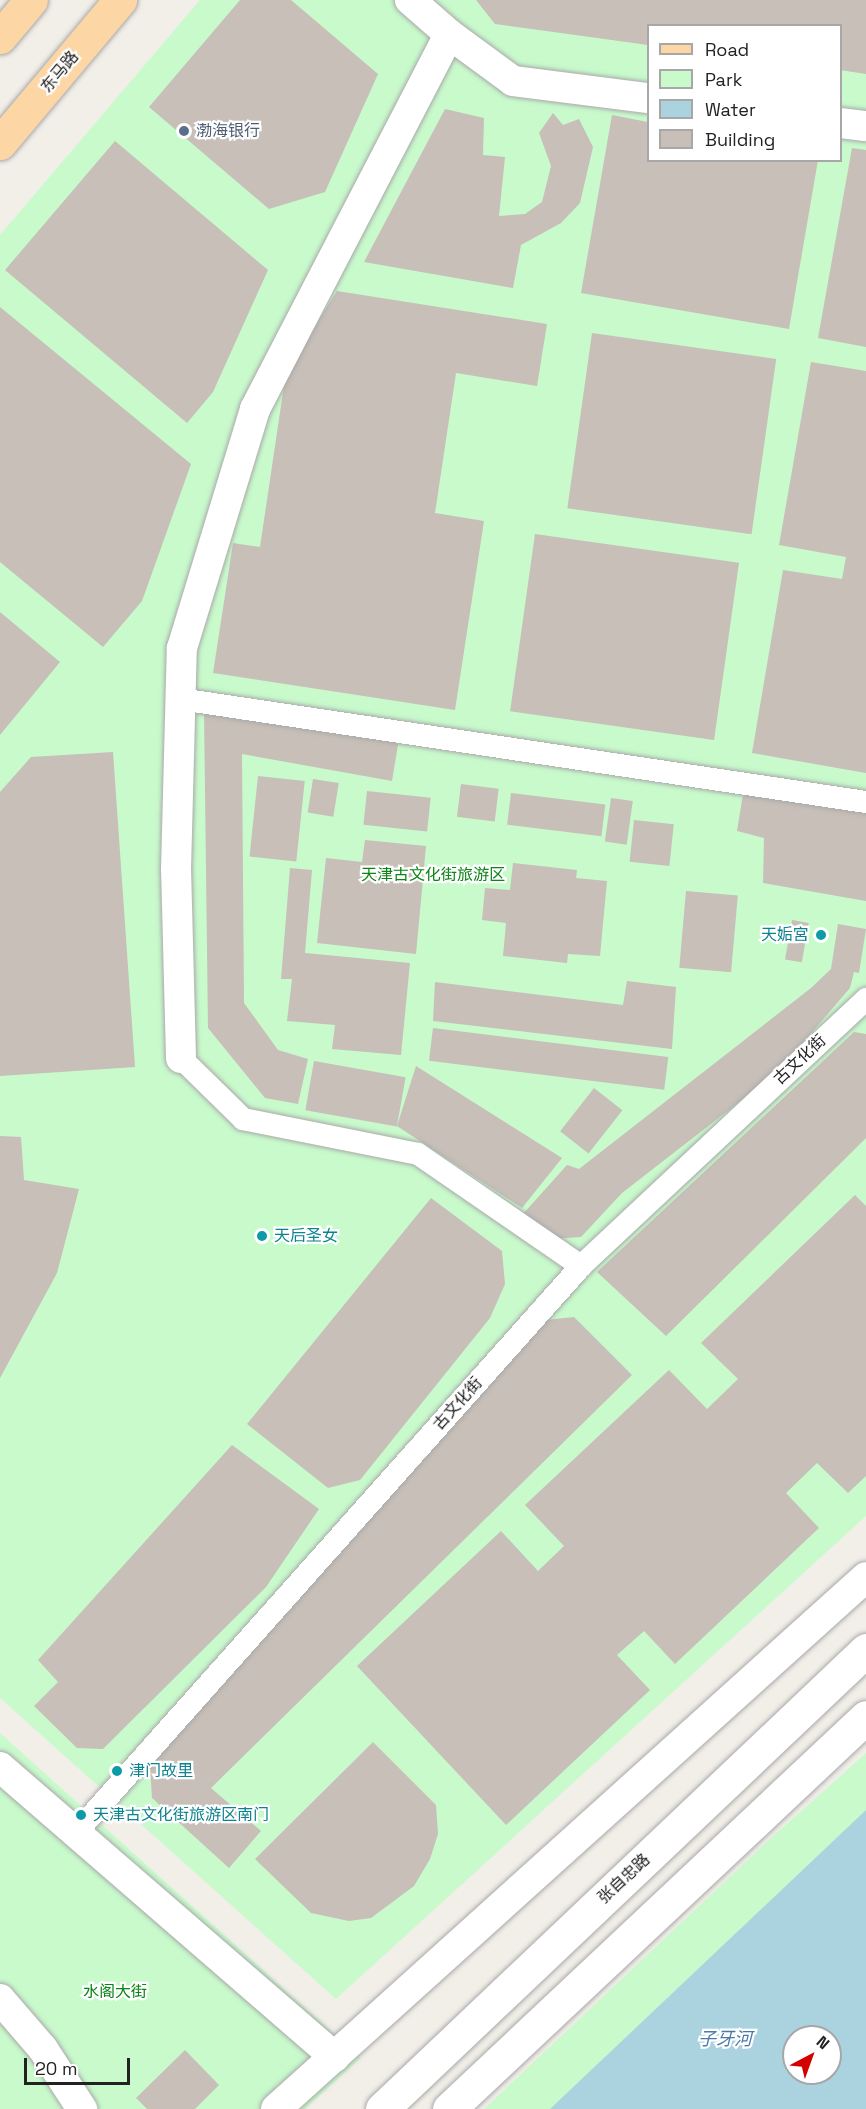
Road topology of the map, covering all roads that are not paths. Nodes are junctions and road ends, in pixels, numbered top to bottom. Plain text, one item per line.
1 (31, 0) edge
2 (120, 0) edge
3 (410, 0) edge
4 (449, 34) junction
5 (0, 37) edge
6 (647, 98) edge
7 (842, 123) edge
8 (866, 126) edge
9 (0, 143) edge
10 (180, 699) junction
11 (866, 802) edge
12 (866, 999) edge
13 (181, 1058) joint
14 (581, 1266) junction
15 (866, 1577) edge
16 (866, 1650) edge
17 (866, 1717) edge
18 (0, 1767) edge
19 (75, 1834) junction
20 (0, 1999) edge
21 (335, 2057) junction
22 (82, 2109) edge
23 (276, 2109) edge
24 (382, 2109) edge
25 (449, 2109) edge

1 - 5 main road
2 - 9 main road, 东马路
3 - 4 street
4 - 6 street
4 - 10 street
7 - 8 street
10 - 11 street
10 - 13 street
12 - 14 street, 古文化街
13 - 14 street
14 - 19 street, 古文化街
15 - 21 street
16 - 24 street, 张自忠路
17 - 25 street
18 - 19 street
19 - 21 street
20 - 22 street
21 - 23 street

